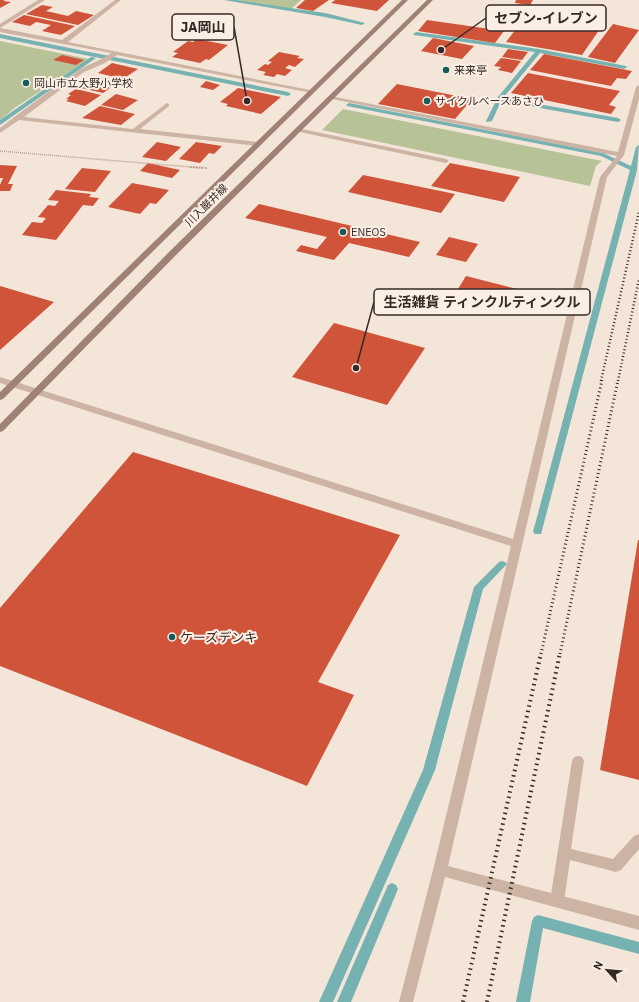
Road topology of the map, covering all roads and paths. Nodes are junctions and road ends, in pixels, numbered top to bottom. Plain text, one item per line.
1 (42, 0) edge
2 (118, 0) edge
3 (405, 0) edge
4 (430, 0) edge
5 (0, 26) edge
6 (0, 30) edge
7 (64, 42) junction
8 (115, 54) junction
9 (639, 87) edge
10 (312, 91) junction
11 (330, 98) junction
12 (167, 106) dead end
13 (16, 118) junction
14 (297, 130) junction
15 (0, 131) edge
16 (134, 131) junction
17 (258, 144) junction
18 (0, 151) edge
19 (620, 156) junction
20 (446, 161) dead end
21 (208, 168) dead end
22 (0, 380) edge
23 (13, 384) junction
24 (37, 391) junction
25 (0, 397) edge
26 (0, 429) edge
27 (516, 544) junction
28 (578, 761) dead end
29 (639, 840) edge
30 (564, 853) junction
31 (440, 870) junction
32 (557, 901) junction
33 (639, 923) edge
34 (406, 1002) edge

1 - 5 street
2 - 7 street
3 - 10 main road, 川入巌井線
4 - 11 main road, 川入巌井線
6 - 7 street
7 - 8 street
8 - 10 street
8 - 13 street
9 - 19 street
10 - 17 main road, 川入巌井線
11 - 14 main road, 川入巌井線
11 - 19 street
12 - 16 street
13 - 15 street
13 - 16 street
14 - 20 street
14 - 24 main road, 川入巌井線
16 - 17 street
17 - 23 main road, 川入巌井線
18 - 21 path
19 - 27 street
22 - 23 street
23 - 24 street
23 - 25 main road, 川入巌井線
24 - 26 main road, 川入巌井線
24 - 27 street
27 - 31 street
28 - 30 street
29 - 30 street
30 - 32 street
31 - 32 street
31 - 34 street
32 - 33 street

